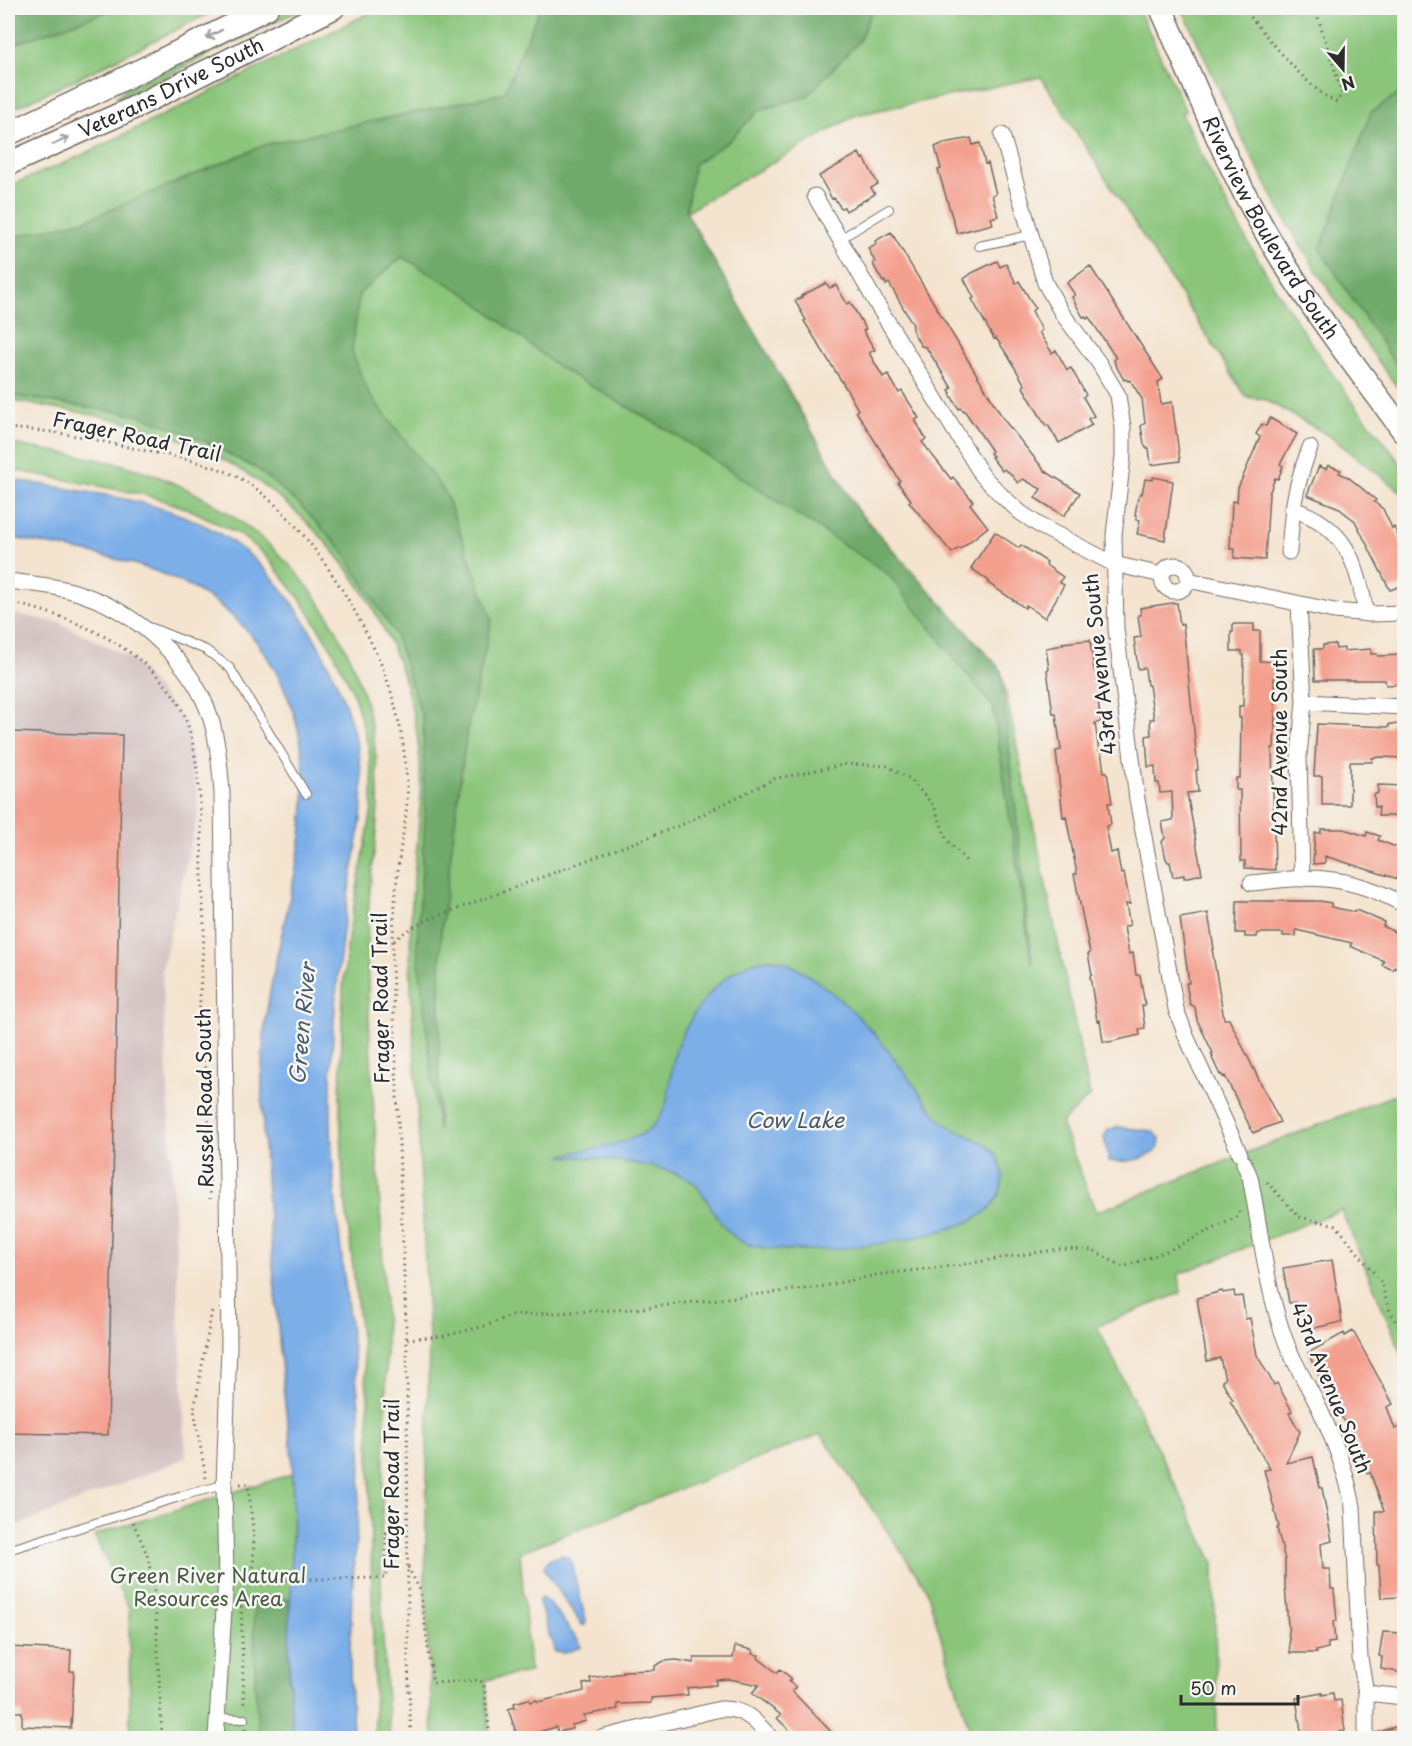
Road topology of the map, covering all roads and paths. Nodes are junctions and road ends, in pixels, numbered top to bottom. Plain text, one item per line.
1 (267, 8) edge
2 (333, 8) edge
3 (1161, 8) edge
4 (1243, 8) edge
5 (1315, 8) edge
6 (8, 134) edge
7 (1002, 135) dead end
8 (8, 164) edge
9 (815, 196) dead end
10 (889, 209) dead end
11 (1031, 235) junction
12 (840, 239) junction
13 (979, 246) dead end
14 (8, 428) edge
15 (1404, 432) edge
16 (1310, 448) dead end
17 (1292, 509) junction
18 (1290, 552) dead end
19 (1114, 564) junction
20 (8, 581) edge
21 (8, 602) edge
22 (1299, 604) junction
23 (1366, 614) junction
24 (1404, 614) edge
25 (132, 621) junction
26 (1304, 702) junction
27 (1404, 706) edge
28 (306, 794) dead end
29 (968, 862) dead end
30 (1302, 879) junction
31 (1251, 884) dead end
32 (1404, 905) edge
33 (393, 942) junction
34 (1265, 1180) dead end
35 (210, 1199) dead end
36 (1241, 1206) dead end
37 (213, 1307) dead end
38 (1404, 1336) edge
39 (407, 1339) junction
40 (224, 1486) junction
41 (128, 1513) junction
42 (406, 1532) junction
43 (8, 1550) edge
44 (407, 1565) junction
45 (241, 1600) dead end
46 (1366, 1693) junction
47 (1404, 1697) edge
48 (218, 1718) junction
49 (244, 1719) junction
50 (162, 1738) edge
51 (216, 1738) edge
52 (246, 1738) edge
53 (411, 1738) edge
54 (490, 1738) edge
55 (601, 1738) edge
56 (771, 1738) edge
57 (1366, 1738) edge

1 -> 6 main road, Veterans Drive South
8 -> 2 main road, Veterans Drive South
3 - 15 main road, Riverview Boulevard South
4 - 5 path
7 - 11 street
9 - 12 street, 43rd Avenue South
10 - 12 lane
11 - 13 lane
11 - 19 street
12 - 19 street, 43rd Avenue South
14 - 33 path, Frager Road Trail
16 - 17 street
17 - 18 street
17 - 23 street
19 - 22 street
19 - 46 street, 43rd Avenue South
20 - 25 street, Russell Road South
21 - 35 path
22 - 23 street
22 - 26 street, 42nd Avenue South
23 - 24 street
25 - 28 lane
25 - 40 street, Russell Road South
26 - 27 street
26 - 30 street, 42nd Avenue South
29 - 33 path
30 - 31 street
30 - 32 street
33 - 39 path, Frager Road Trail
34 - 38 path
36 - 39 path
37 - 40 path
39 - 42 path, Frager Road Trail
40 - 41 lane
40 - 42 path
40 - 48 street, Russell Road South
41 - 43 lane
41 - 50 path
42 - 44 path, Frager Road Trail
44 - 53 path, Frager Road Trail
44 - 54 path
45 - 49 path
46 - 47 street
46 - 57 street, 43rd Avenue South
48 - 49 lane
48 - 51 street, Russell Road South
49 - 52 path
55 - 56 street

